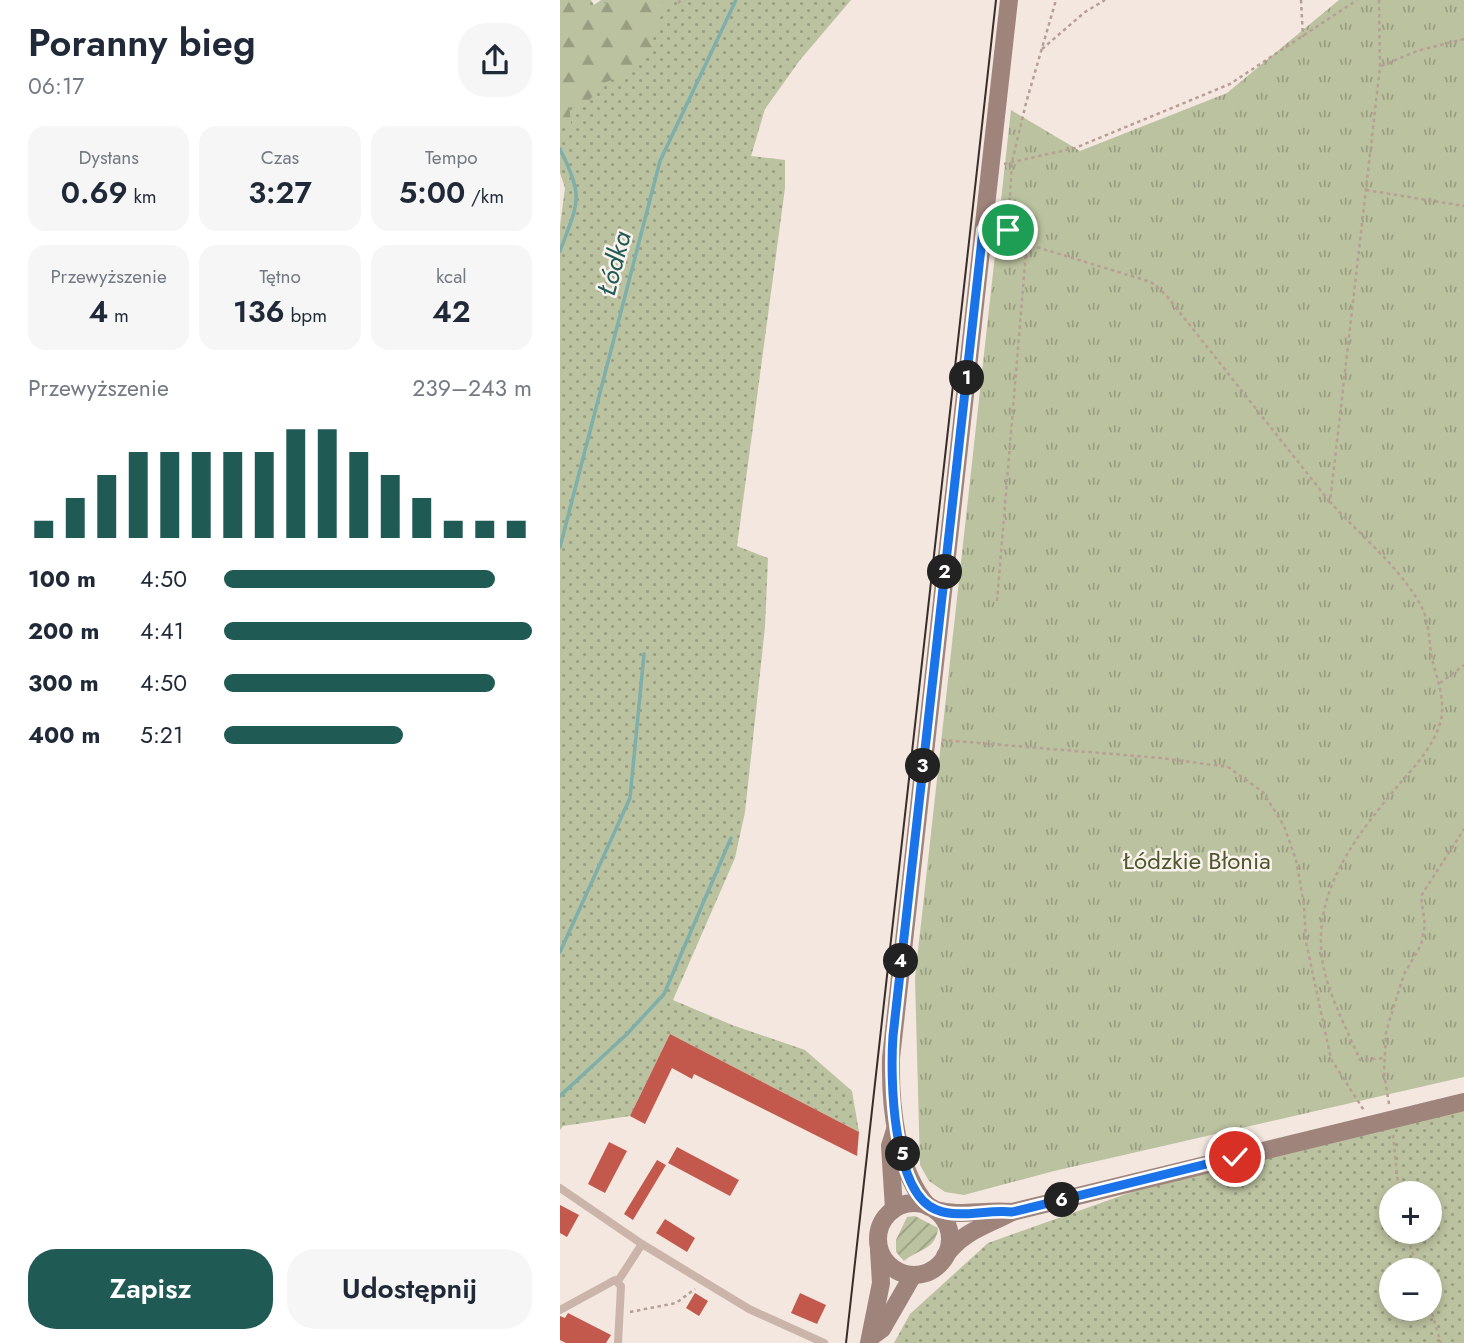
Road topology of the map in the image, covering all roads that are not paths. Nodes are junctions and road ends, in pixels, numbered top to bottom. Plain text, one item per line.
1 (1009, 0) edge
2 (1464, 1102) edge
3 (895, 1130) junction
4 (560, 1188) edge
5 (932, 1208) junction
6 (894, 1209) junction
7 (1012, 1212) junction
8 (642, 1244) junction
9 (878, 1247) junction
10 (946, 1256) junction
11 (913, 1275) junction
12 (618, 1281) junction
13 (560, 1310) edge
14 (870, 1340) edge
15 (618, 1343) edge
16 (824, 1343) edge

1 - 3 main road
2 - 7 main road
3 - 5 main road
3 - 6 main road
4 - 8 lane
5 - 6 main road
5 - 7 main road
5 - 10 main road
6 - 9 main road
7 - 10 main road
8 - 12 lane
8 - 16 lane
9 - 11 main road
9 - 14 main road
10 - 11 main road
11 - 14 main road
12 - 13 lane
12 - 15 lane

